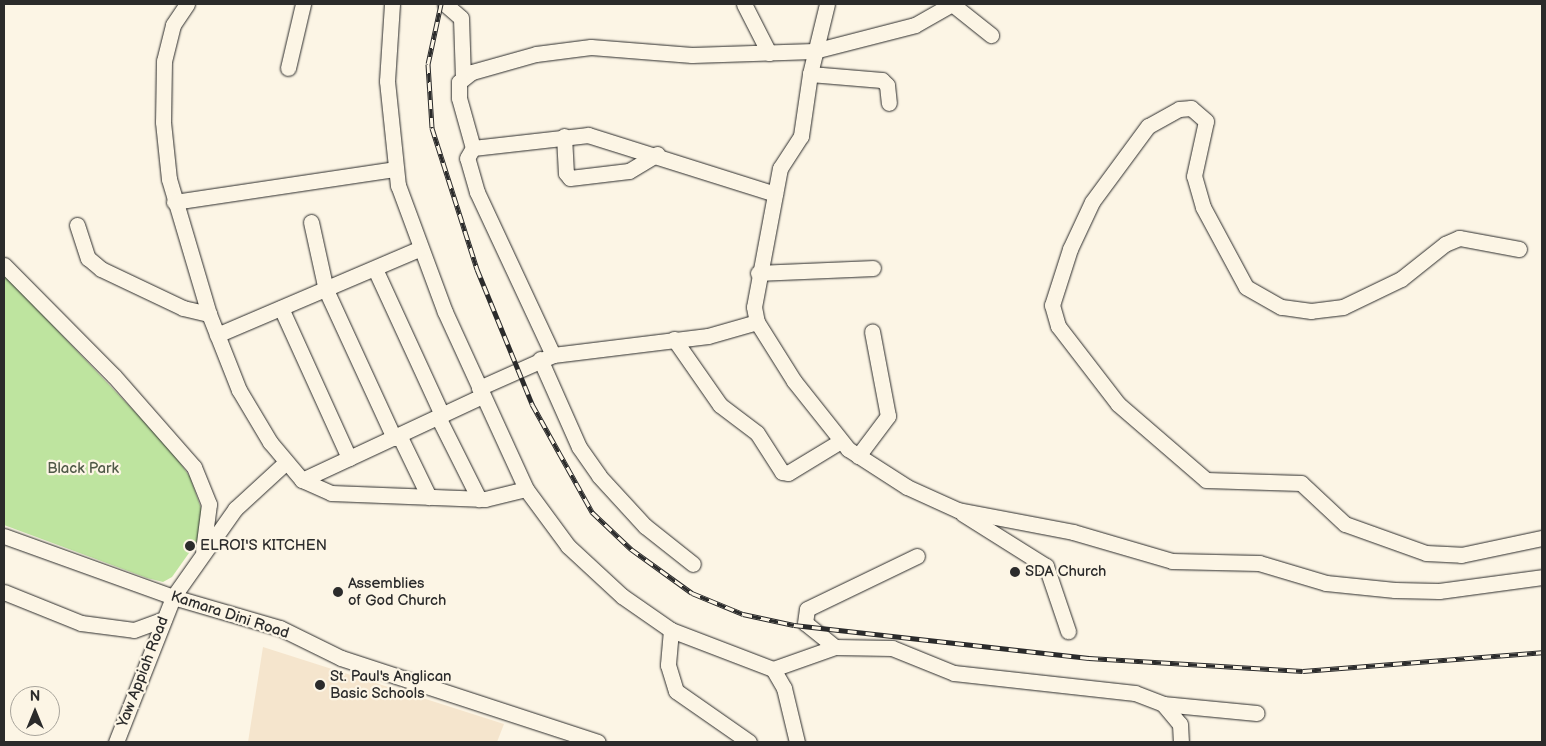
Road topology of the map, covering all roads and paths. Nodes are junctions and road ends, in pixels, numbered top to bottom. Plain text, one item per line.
1 (187, 4) edge
2 (302, 4) edge
3 (392, 4) edge
4 (445, 4) edge
5 (744, 4) edge
6 (827, 4) edge
7 (991, 35) dead end
8 (814, 51) junction
9 (768, 53) junction
10 (288, 68) dead end
11 (810, 74) junction
12 (463, 77) junction
13 (889, 103) dead end
14 (564, 136) junction
15 (473, 148) junction
16 (657, 154) junction
17 (394, 169) junction
18 (774, 194) junction
19 (174, 202) junction
20 (311, 222) dead end
21 (77, 224) dead end
22 (419, 249) junction
23 (1519, 249) dead end
24 (4, 265) edge
25 (873, 268) dead end
26 (375, 269) junction
27 (758, 273) junction
28 (326, 290) junction
29 (281, 308) junction
30 (209, 314) junction
31 (757, 322) junction
32 (872, 331) dead end
33 (217, 335) junction
34 (674, 339) junction
35 (546, 357) junction
36 (481, 392) junction
37 (440, 416) junction
38 (396, 437) junction
39 (839, 442) junction
40 (858, 456) junction
41 (349, 458) junction
42 (285, 463) junction
43 (302, 480) junction
44 (526, 488) junction
45 (429, 497) junction
46 (478, 498) junction
47 (958, 510) junction
48 (4, 536) edge
49 (1542, 538) edge
50 (203, 550) junction
51 (916, 556) dead end
52 (693, 564) dead end
53 (1542, 577) edge
54 (4, 592) edge
55 (173, 597) junction
56 (164, 619) junction
57 (671, 630) junction
58 (1068, 631) dead end
59 (835, 647) junction
60 (773, 669) junction
61 (1163, 704) junction
62 (1257, 713) dead end
63 (116, 742) edge
64 (598, 742) edge
65 (749, 742) edge
66 (797, 742) edge
67 (1181, 742) edge

1 - 19 street
2 - 10 street
3 - 17 street
4 - 12 street
5 - 9 street
6 - 8 street
7 - 8 street
8 - 9 street
8 - 11 street
9 - 12 street
11 - 13 street
11 - 18 street
12 - 15 street
14 - 15 street
14 - 16 street
14 - 16 street
15 - 35 street
16 - 18 street
17 - 19 street
17 - 22 street
18 - 27 street
19 - 30 street
20 - 28 street
21 - 30 street
22 - 26 street
22 - 36 street
23 - 49 street
24 - 50 street
25 - 27 street
26 - 28 street
26 - 37 street
27 - 31 street
28 - 29 street
28 - 38 street
29 - 33 street
29 - 41 street
30 - 33 street
31 - 34 street
31 - 39 street
32 - 40 street
33 - 42 street
34 - 35 street
34 - 39 street
35 - 36 street
35 - 52 street
36 - 37 street
36 - 44 street
37 - 38 street
37 - 46 street
38 - 41 street
38 - 45 street
39 - 40 street
40 - 47 street
41 - 43 street
42 - 43 street
42 - 50 street, Yaw Appiah Road
43 - 45 street
44 - 46 street
44 - 57 street
45 - 46 street
47 - 53 street
47 - 58 street
48 - 55 street, Kamara Dini Road
50 - 55 street, Yaw Appiah Road
51 - 59 street
54 - 56 street
55 - 56 street, Yaw Appiah Road
55 - 64 street, Kamara Dini Road
56 - 63 street, Yaw Appiah Road
57 - 60 street
57 - 65 street
59 - 60 street
59 - 61 street
60 - 66 street
61 - 62 street
61 - 67 street

